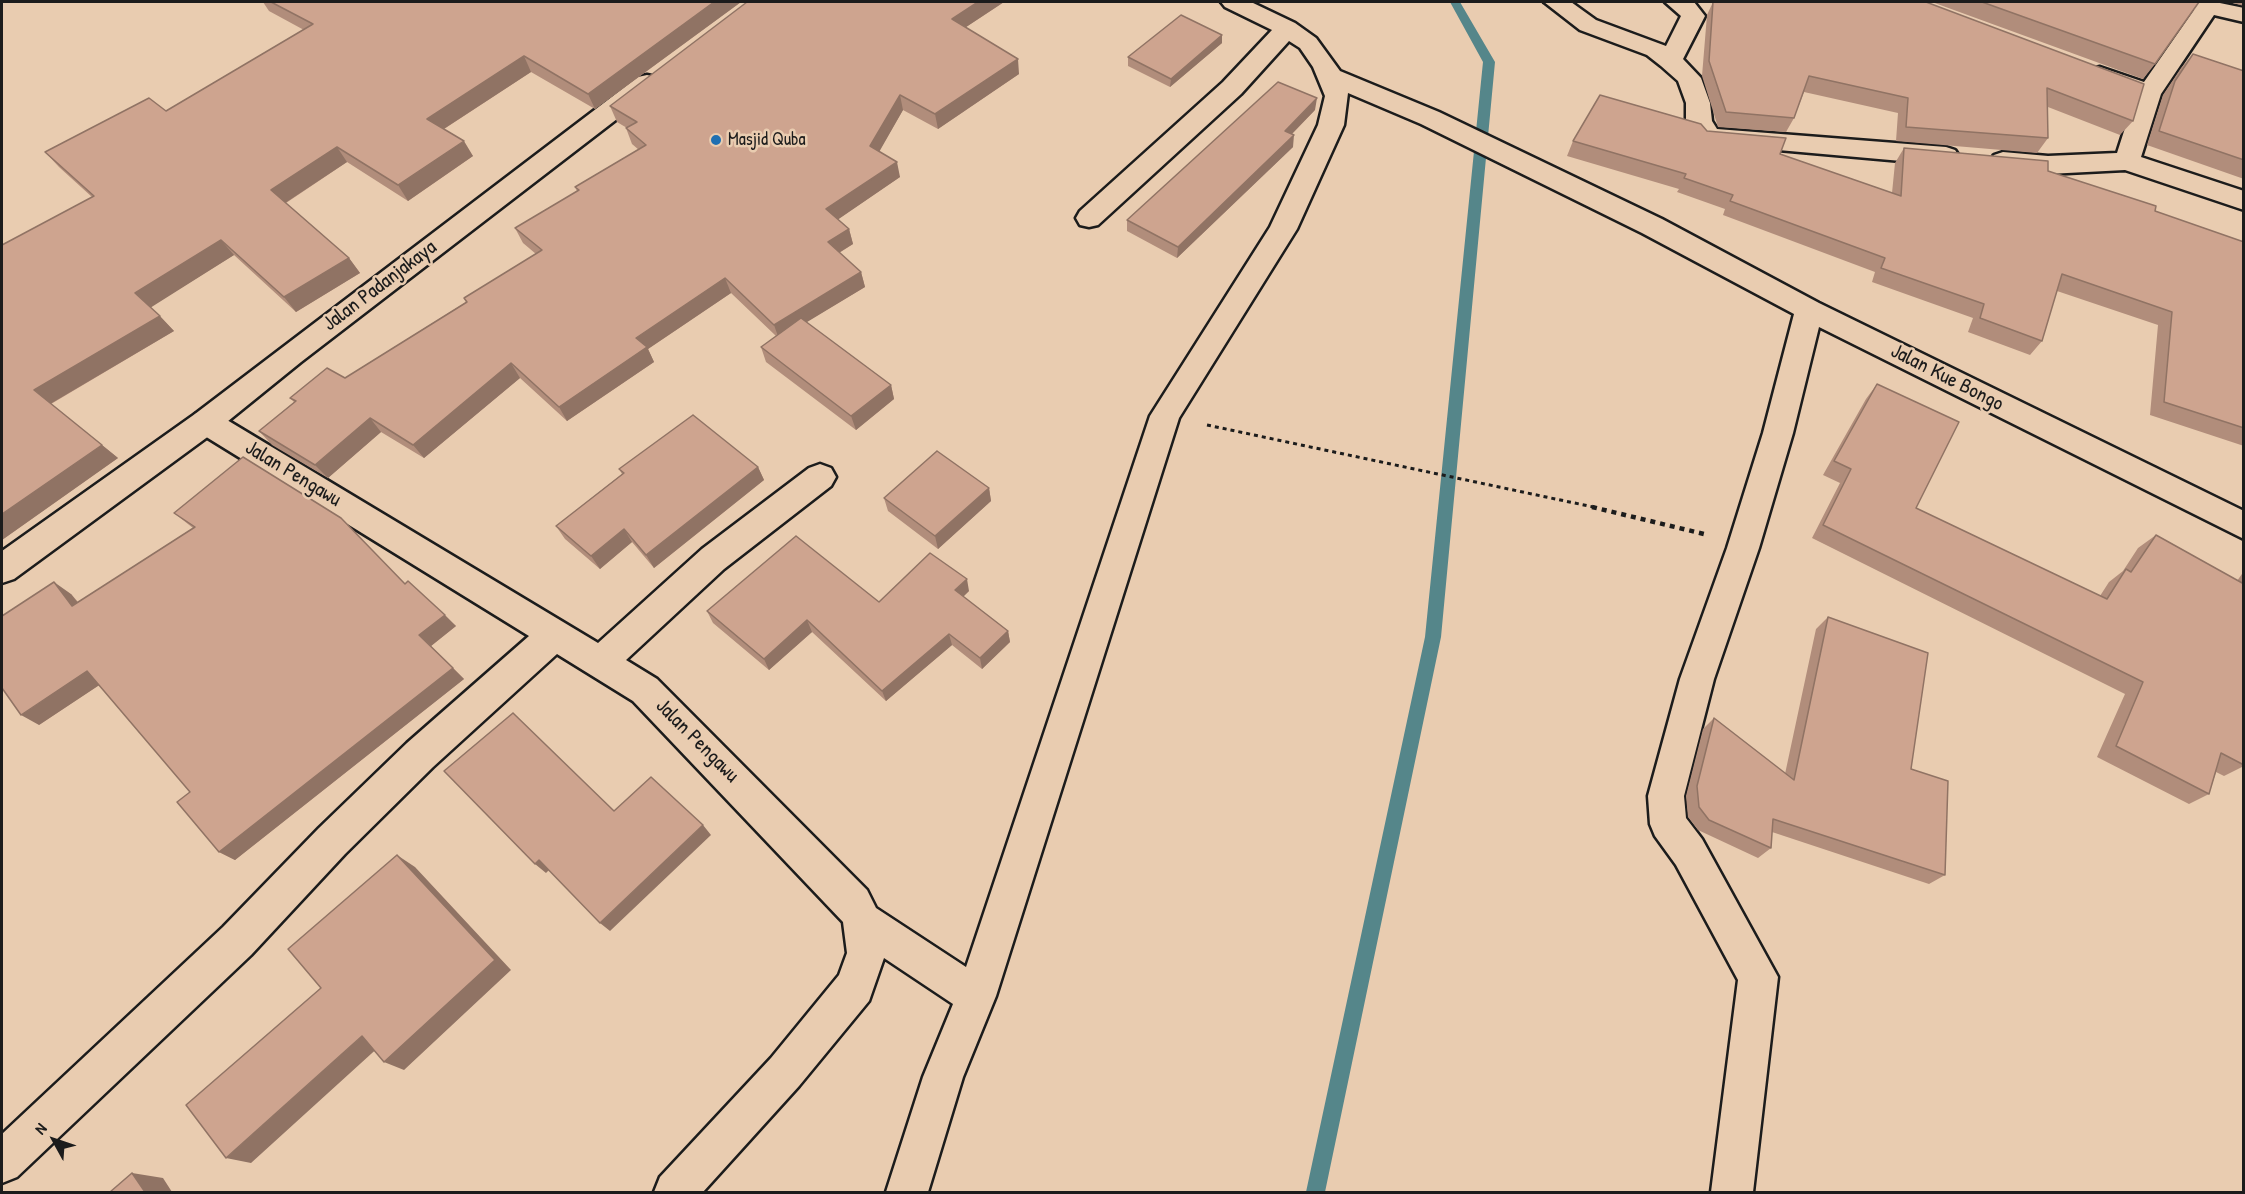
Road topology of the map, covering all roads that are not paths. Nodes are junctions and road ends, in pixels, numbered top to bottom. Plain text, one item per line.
1 (1233, 2) edge
2 (1556, 2) edge
3 (1677, 2) edge
4 (2201, 4) edge
5 (2244, 15) edge
6 (1287, 28) junction
7 (1670, 61) junction
8 (2083, 68) edge
9 (665, 70) edge
10 (1332, 77) junction
11 (2149, 93) junction
12 (2127, 161) junction
13 (2244, 201) edge
14 (1089, 218) dead end
15 (1809, 310) junction
16 (206, 422) junction
17 (820, 477) dead end
18 (2244, 526) edge
19 (2, 569) edge
20 (555, 634) junction
21 (601, 662) junction
22 (862, 921) junction
23 (976, 996) junction
24 (2, 1162) edge
25 (675, 1192) edge
26 (907, 1192) edge
27 (1732, 1192) edge

1 - 6 street
2 - 7 street
3 - 7 street
4 - 5 street
4 - 11 street
6 - 10 street
6 - 14 street
7 - 12 street
8 - 11 street
9 - 16 street, Jalan Padanjakaya
10 - 15 street, Jalan Kue Bongo
10 - 23 street
11 - 12 street
12 - 13 street
15 - 18 street, Jalan Kue Bongo
15 - 27 street
16 - 19 street, Jalan Padanjakaya
16 - 20 street, Jalan Pengawu
17 - 21 street
20 - 21 street, Jalan Pengawu
20 - 24 street
21 - 22 street, Jalan Pengawu
22 - 23 street
22 - 25 street, Jalan Pengawu
23 - 26 street

